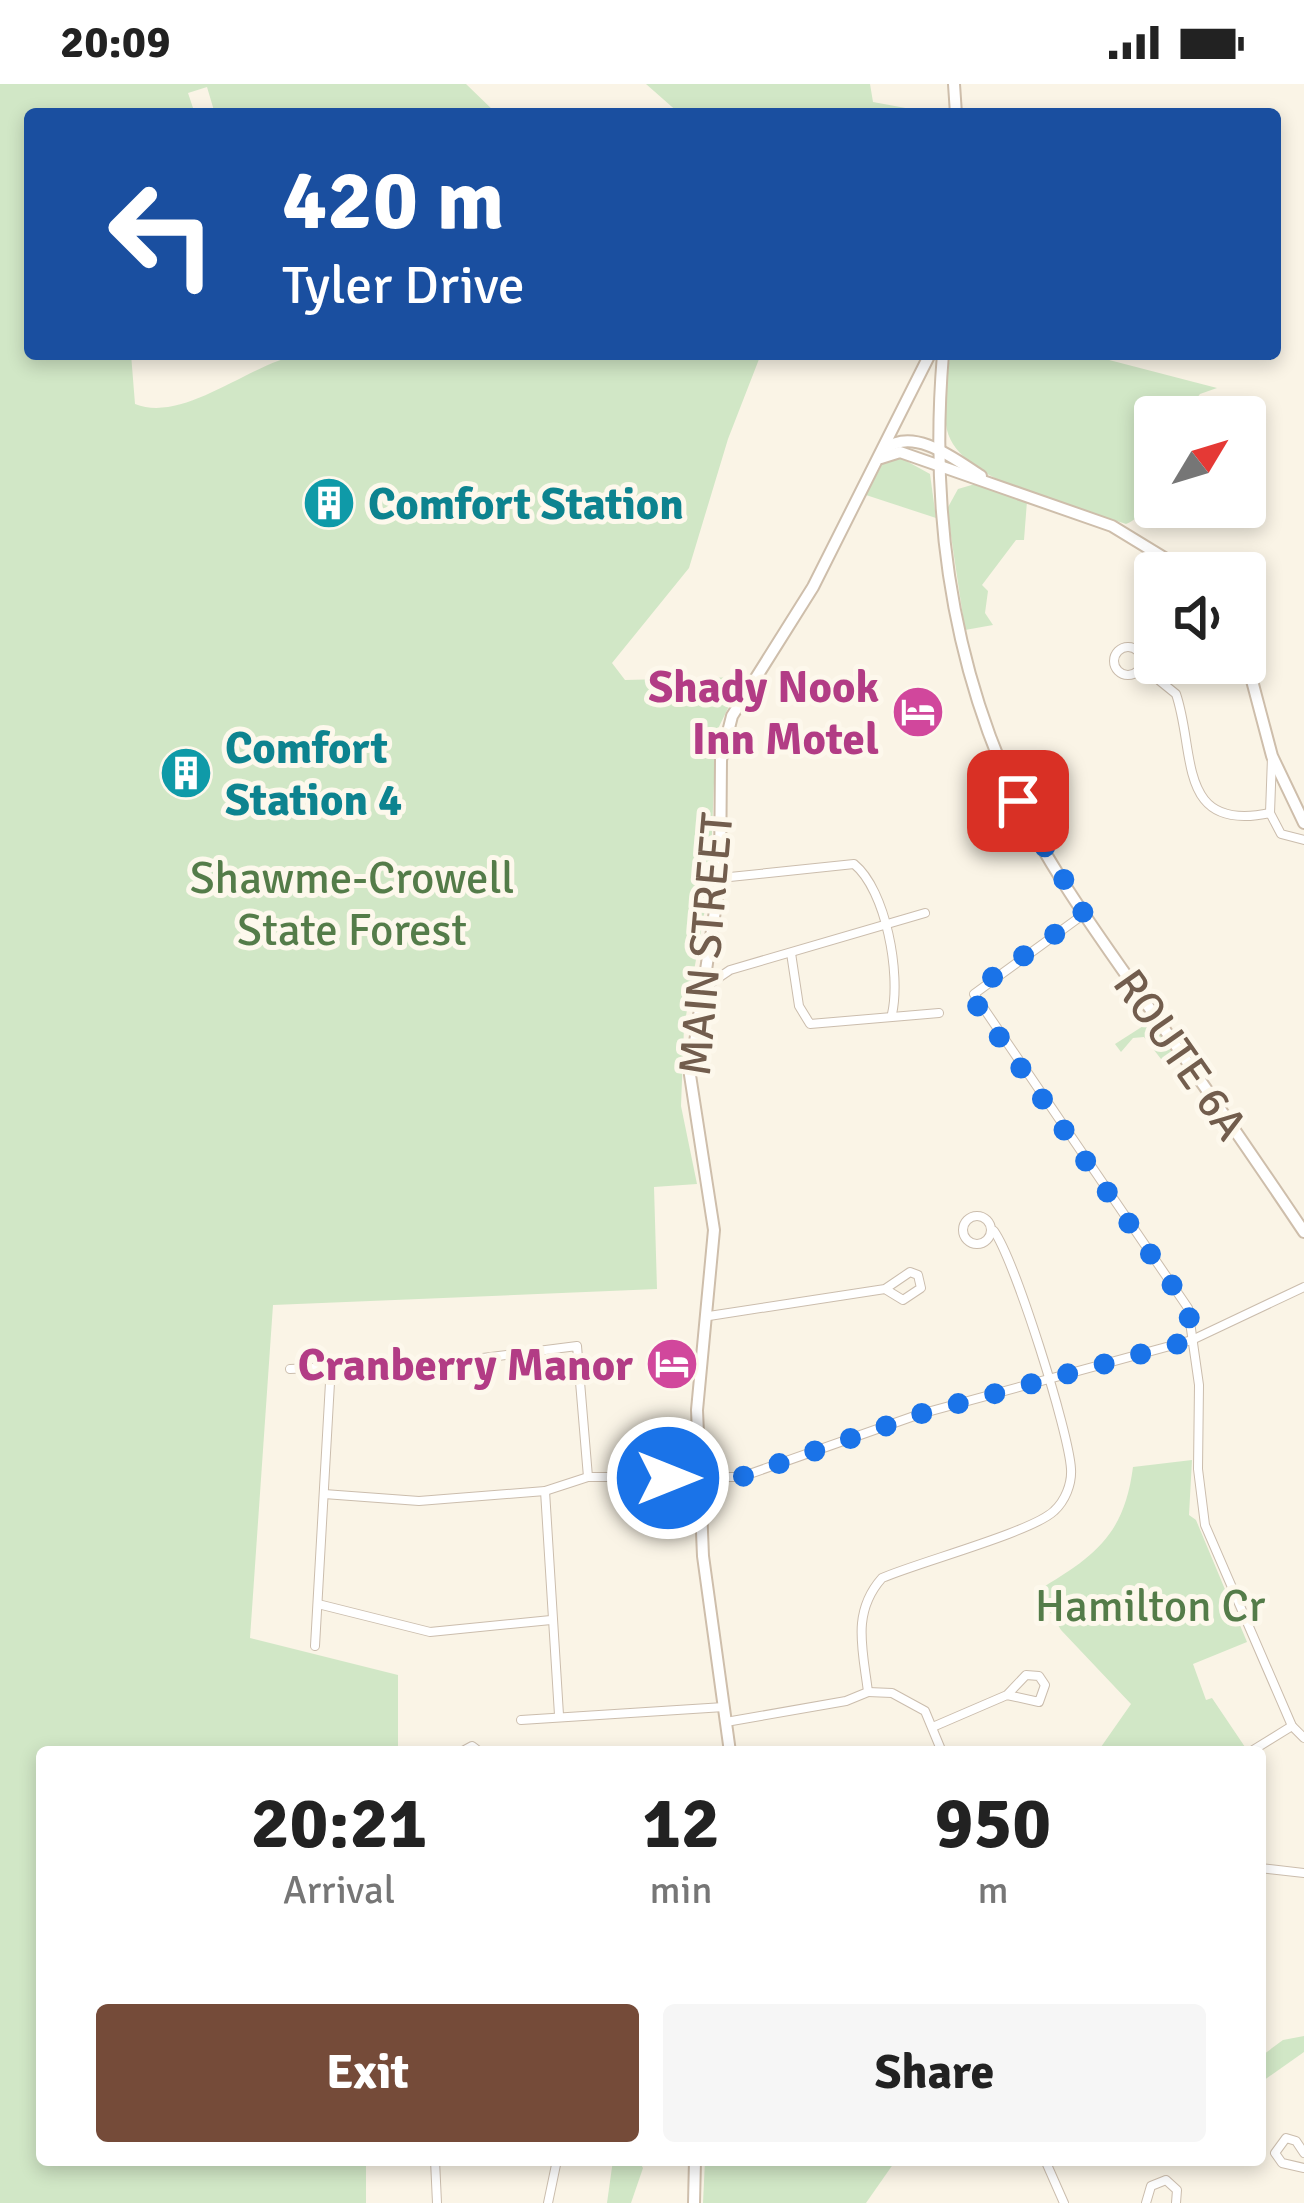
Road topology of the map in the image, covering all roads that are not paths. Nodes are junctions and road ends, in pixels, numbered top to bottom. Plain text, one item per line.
1 (927, 360) edge
2 (943, 360) edge
3 (939, 450) junction
4 (881, 456) junction
5 (939, 466) junction
6 (974, 479) junction
7 (992, 483) junction
8 (940, 502) junction
9 (1158, 552) edge
10 (1164, 684) edge
11 (1253, 684) edge
12 (1272, 756) junction
13 (1270, 813) junction
14 (1304, 823) edge
15 (1304, 840) edge
16 (721, 878) junction
17 (925, 913) dead end
18 (1084, 914) junction
19 (886, 922) junction
20 (791, 952) junction
21 (706, 957) junction
22 (730, 970) junction
23 (700, 990) junction
24 (938, 1013) dead end
25 (892, 1014) junction
26 (994, 1231) dead end
27 (1304, 1232) edge
28 (1304, 1287) edge
29 (885, 1289) junction
30 (710, 1316) junction
31 (1192, 1340) junction
32 (331, 1363) junction
33 (290, 1369) dead end
34 (1045, 1378) junction
35 (588, 1477) junction
36 (700, 1479) junction
37 (545, 1491) junction
38 (324, 1494) junction
39 (319, 1604) junction
40 (550, 1620) junction
41 (316, 1646) dead end
42 (868, 1692) junction
43 (1007, 1695) junction
44 (724, 1707) junction
45 (560, 1715) junction
46 (521, 1720) dead end
47 (726, 1722) junction
48 (935, 1726) junction
49 (1292, 1726) junction
50 (1304, 1738) edge
51 (729, 1746) edge
52 (940, 1746) edge
53 (1260, 1746) edge
54 (1266, 1869) edge
55 (1304, 1873) edge
56 (1304, 2153) edge
57 (435, 2166) edge
58 (556, 2166) edge
59 (695, 2166) edge
60 (1049, 2166) edge
61 (1304, 2168) edge
62 (436, 2203) edge
63 (548, 2203) edge
64 (694, 2203) edge
65 (1064, 2203) edge
66 (1146, 2203) edge
67 (1175, 2203) edge

1 - 4 main road, MAIN STREET
2 - 3 main road, ROUTE 6A
3 - 4 main road
3 - 5 main road, ROUTE 6A
3 - 7 main road
4 - 5 main road
4 - 16 main road, MAIN STREET
5 - 6 main road
5 - 8 main road, ROUTE 6A
6 - 7 main road
6 - 8 main road
7 - 9 main road
8 - 18 main road, ROUTE 6A
10 - 13 street
11 - 12 main road
12 - 13 street
12 - 14 main road
13 - 15 street
16 - 19 street
16 - 21 main road, MAIN STREET
17 - 19 street
18 - 27 main road, ROUTE 6A
18 - 31 street
19 - 20 street
19 - 25 street
20 - 22 street
20 - 25 street
21 - 22 street
21 - 23 main road, MAIN STREET
22 - 23 street
23 - 30 main road, MAIN STREET
24 - 25 street
26 - 34 street
28 - 31 street
29 - 29 street
29 - 30 street
30 - 36 main road, MAIN STREET
31 - 34 street
31 - 49 street
32 - 33 street
32 - 35 street
32 - 38 street
34 - 36 street
34 - 42 street
35 - 36 street
35 - 37 street
36 - 44 main road, MAIN STREET
37 - 38 street
37 - 40 street
38 - 39 street
39 - 40 street
39 - 41 street
40 - 45 street
42 - 47 street
42 - 48 street
43 - 43 street
43 - 48 street
44 - 45 street
44 - 47 main road, MAIN STREET
45 - 46 street
47 - 51 main road, MAIN STREET
48 - 52 street
49 - 50 street
49 - 53 street
54 - 55 street
56 - 61 street
57 - 62 street
58 - 63 street
59 - 64 main road
60 - 65 street
66 - 67 street

